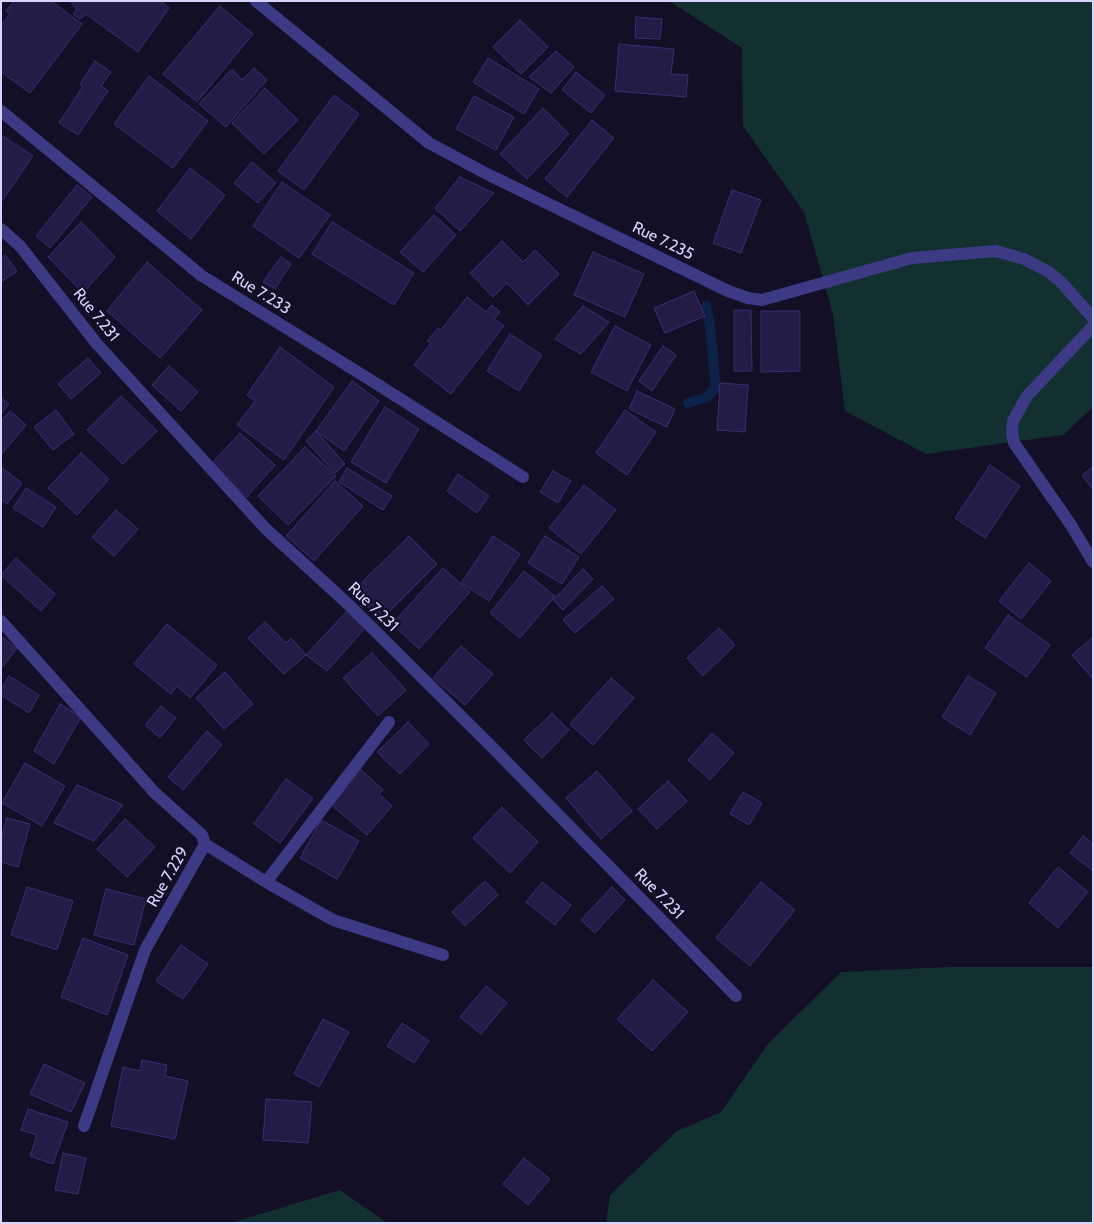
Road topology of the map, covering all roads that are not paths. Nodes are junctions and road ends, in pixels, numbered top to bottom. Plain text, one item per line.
1 (256, 1) edge
2 (1, 111) edge
3 (1, 229) edge
4 (1093, 318) edge
5 (1093, 326) edge
6 (523, 477) dead end
7 (1093, 562) edge
8 (1, 621) edge
9 (389, 722) dead end
10 (205, 844) junction
11 (266, 882) junction
12 (443, 955) dead end
13 (736, 996) dead end
14 (84, 1126) dead end

1 - 4 street, Rue 7.235
2 - 6 street, Rue 7.233
3 - 13 street, Rue 7.231
5 - 7 street
8 - 10 street, Rue 7.229
9 - 11 street
10 - 11 street
10 - 14 street, Rue 7.229
11 - 12 street

